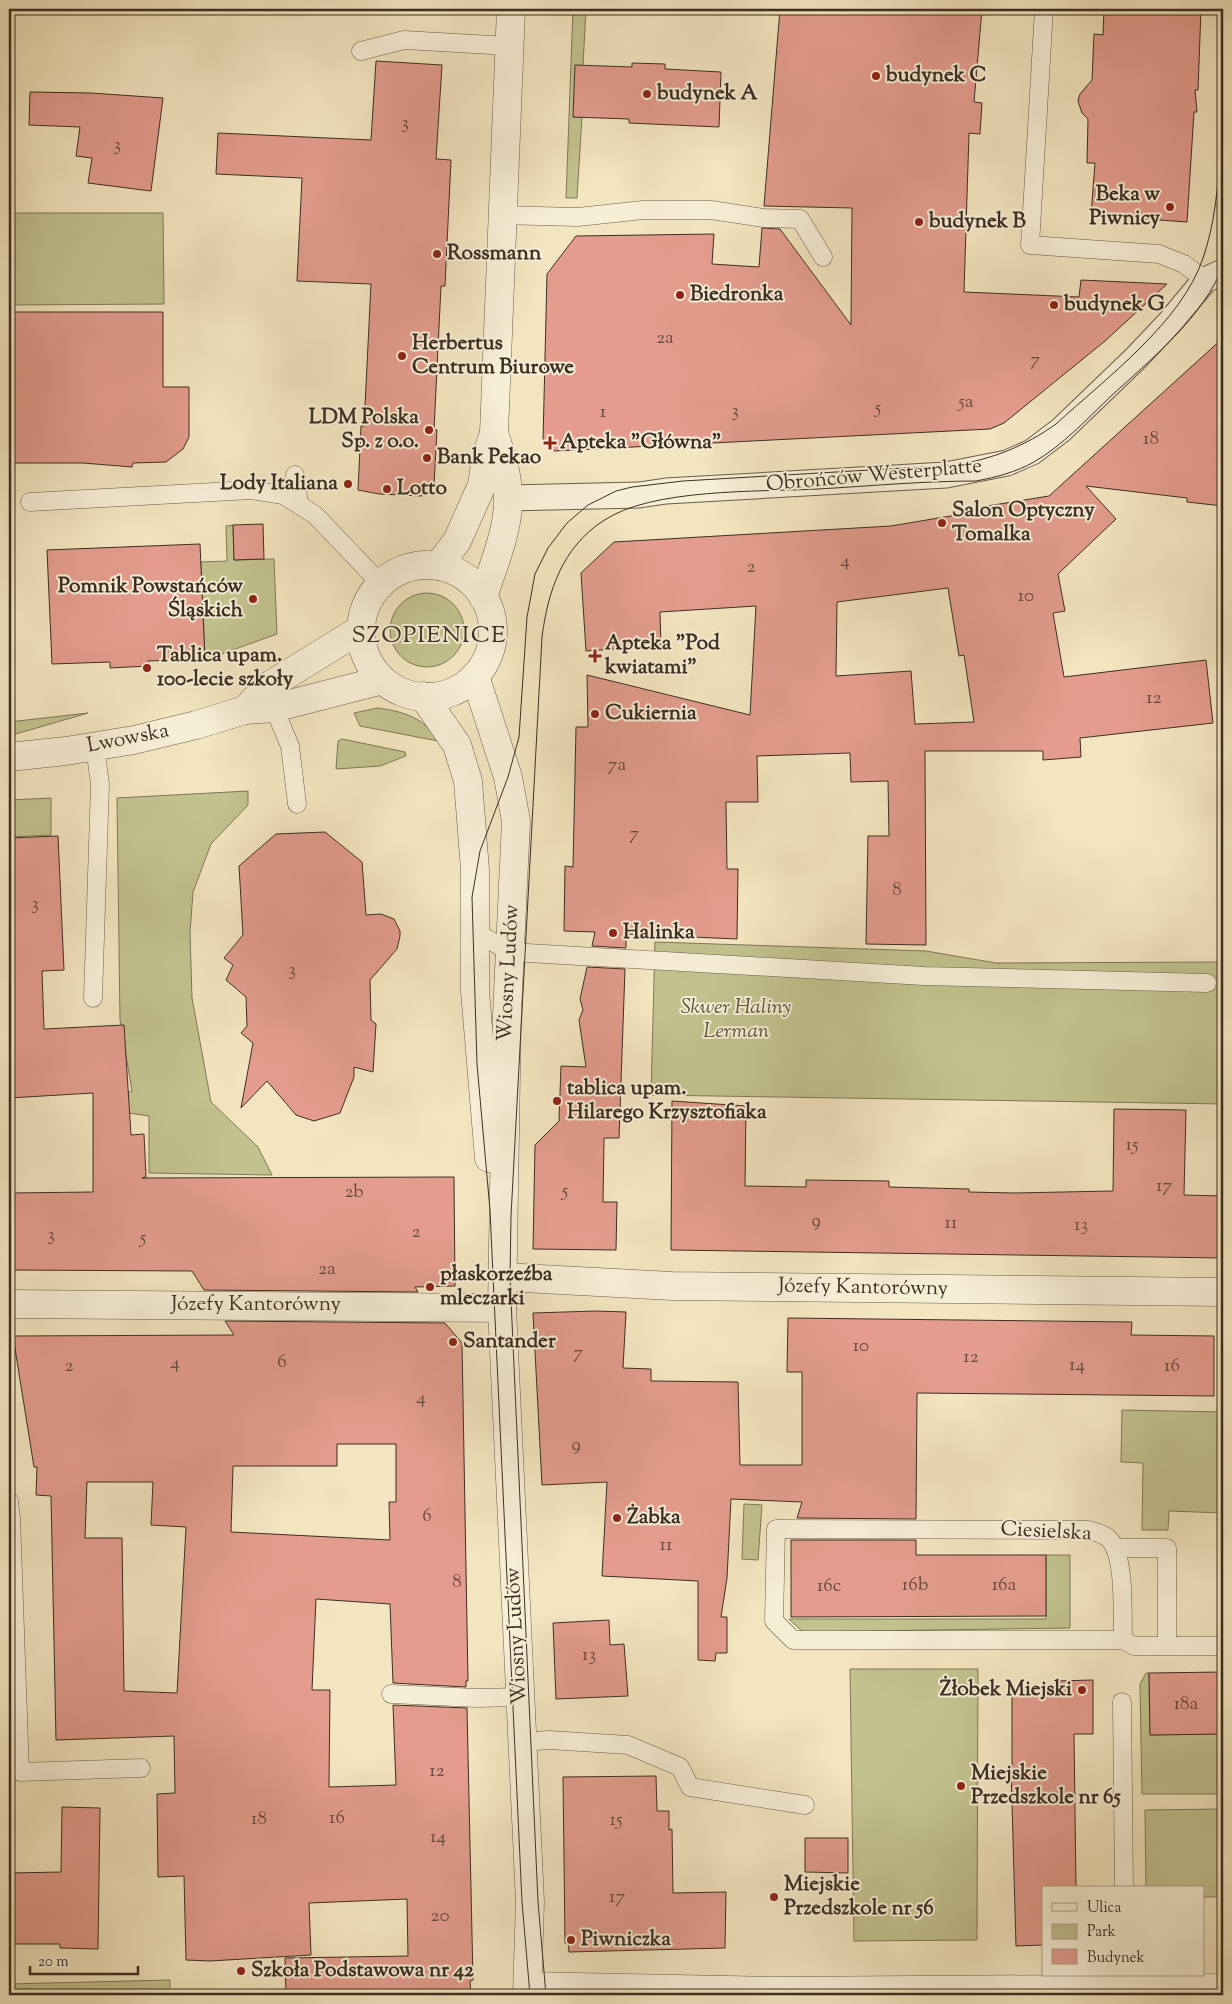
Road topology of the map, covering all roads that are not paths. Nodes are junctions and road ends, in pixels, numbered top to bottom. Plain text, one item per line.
1 (506, 9) edge
2 (511, 9) edge
3 (1044, 9) edge
4 (509, 46) junction
5 (361, 51) dead end
6 (502, 215) junction
7 (823, 256) dead end
8 (1214, 276) edge
9 (494, 434) junction
10 (295, 475) dead end
11 (508, 498) junction
12 (30, 502) dead end
13 (299, 506) junction
14 (438, 566) junction
15 (381, 584) junction
16 (483, 597) junction
17 (361, 629) junction
18 (475, 676) junction
19 (383, 680) junction
20 (423, 696) junction
21 (274, 708) junction
22 (245, 710) junction
23 (95, 747) junction
24 (9, 757) edge
25 (297, 804) dead end
26 (474, 931) junction
27 (510, 952) junction
28 (1207, 983) dead end
29 (93, 998) dead end
30 (502, 1276) junction
31 (1223, 1292) edge
32 (9, 1304) edge
33 (502, 1308) junction
34 (9, 1501) edge
35 (1115, 1548) junction
36 (1123, 1640) junction
37 (1166, 1645) junction
38 (1223, 1646) edge
39 (392, 1694) dead end
40 (520, 1697) junction
41 (1122, 1702) dead end
42 (523, 1742) junction
43 (142, 1768) dead end
44 (805, 1806) dead end
45 (1124, 1886) edge
46 (1125, 1982) edge
47 (1223, 1988) edge
48 (527, 1990) edge

1 - 2 lane
2 - 4 street
3 - 8 lane
4 - 5 lane
4 - 6 street
6 - 7 lane
6 - 9 street
8 - 11 street, Obrońców Westerplatte
9 - 11 street
9 - 14 street
10 - 13 lane
11 - 16 street
12 - 13 lane
13 - 15 lane
14 - 15 street
14 - 16 street
15 - 17 street
16 - 18 street
17 - 19 street
17 - 22 street, Lwowska
18 - 20 street
18 - 27 street, Wiosny Ludów
19 - 20 street
19 - 21 street, Lwowska
20 - 26 street, Wiosny Ludów
21 - 22 street, Lwowska
21 - 25 lane
22 - 23 street, Lwowska
23 - 24 street, Lwowska
23 - 29 lane
26 - 27 lane
26 - 30 street, Wiosny Ludów
27 - 28 lane
27 - 30 street, Wiosny Ludów
30 - 31 street, Józefy Kantorówny
30 - 33 street, Wiosny Ludów
32 - 33 street, Józefy Kantorówny
33 - 40 street, Wiosny Ludów
34 - 43 lane
35 - 36 lane, Ciesielska
35 - 36 lane, Ciesielska
35 - 37 lane
36 - 37 lane
37 - 38 lane
39 - 40 lane
40 - 42 street, Wiosny Ludów
41 - 45 lane
42 - 44 lane
42 - 48 street, Wiosny Ludów
46 - 47 street
46 - 48 street

